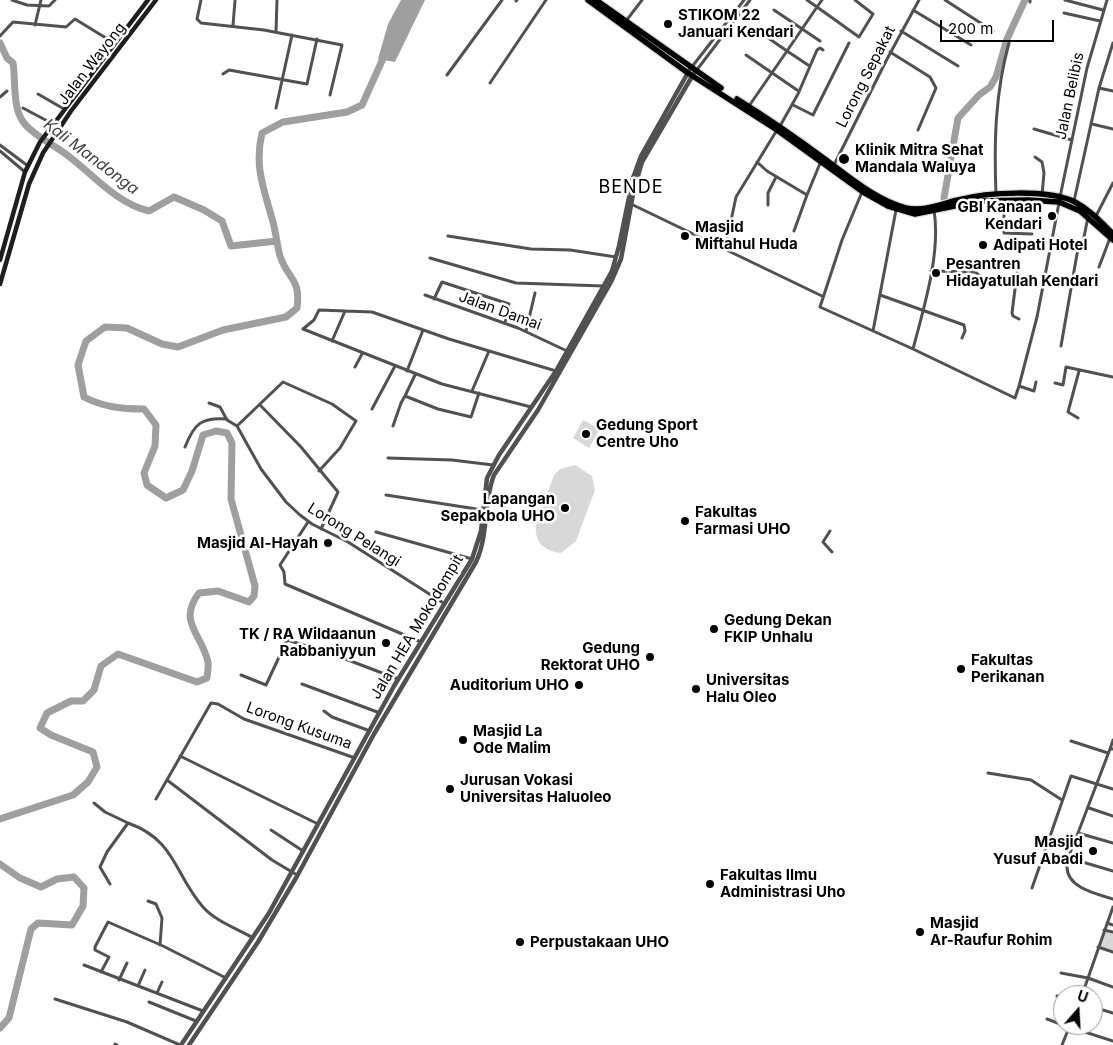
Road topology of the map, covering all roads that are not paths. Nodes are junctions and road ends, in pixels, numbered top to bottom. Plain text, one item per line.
1 (12, 0) edge
2 (41, 0) edge
3 (55, 0) edge
4 (148, 0) edge
5 (156, 0) edge
6 (201, 0) edge
7 (278, 0) edge
8 (502, 0) edge
9 (546, 0) edge
10 (588, 0) edge
11 (596, 0) edge
12 (642, 0) edge
13 (744, 0) edge
14 (750, 0) edge
15 (807, 0) edge
16 (822, 0) edge
17 (855, 0) edge
18 (919, 0) edge
19 (945, 0) edge
20 (1064, 0) edge
21 (1107, 0) edge
22 (235, 1) edge
23 (41, 6) junction
24 (143, 6) junction
25 (817, 7) junction
26 (148, 10) junction
27 (774, 10) dead end
28 (913, 10) junction
29 (1104, 10) junction
30 (1064, 13) dead end
31 (1100, 21) junction
32 (624, 24) junction
33 (35, 25) junction
34 (233, 25) junction
35 (801, 28) junction
36 (901, 31) junction
37 (993, 31) dead end
38 (276, 32) junction
39 (758, 32) dead end
40 (292, 35) junction
41 (0, 36) edge
42 (317, 39) junction
43 (820, 41) dead end
44 (114, 43) junction
45 (849, 43) dead end
46 (1009, 43) dead end
47 (1113, 43) edge
48 (971, 45) dead end
49 (823, 50) dead end
50 (786, 51) junction
51 (890, 52) junction
52 (746, 56) dead end
53 (808, 65) dead end
54 (958, 66) dead end
55 (691, 72) junction
56 (772, 73) junction
57 (223, 74) dead end
58 (447, 75) dead end
59 (282, 79) junction
60 (490, 83) dead end
61 (1100, 88) junction
62 (797, 90) dead end
63 (7, 91) dead end
64 (1113, 91) edge
65 (38, 94) dead end
66 (330, 96) dead end
67 (0, 97) edge
68 (793, 105) junction
69 (749, 106) junction
70 (23, 108) dead end
71 (276, 108) dead end
72 (64, 109) junction
73 (772, 123) junction
74 (52, 124) junction
75 (1092, 124) junction
76 (778, 128) junction
77 (1034, 129) dead end
78 (1113, 129) edge
79 (918, 130) dead end
80 (1072, 140) junction
81 (0, 145) edge
82 (647, 148) junction
83 (0, 151) edge
84 (1035, 157) dead end
85 (821, 161) junction
86 (757, 162) junction
87 (28, 166) junction
88 (834, 166) junction
89 (25, 172) junction
90 (776, 177) junction
91 (850, 180) junction
92 (1113, 183) edge
93 (863, 192) junction
94 (807, 195) junction
95 (996, 195) junction
96 (1042, 195) junction
97 (1028, 197) junction
98 (1004, 199) junction
99 (1060, 200) junction
100 (1074, 202) junction
101 (631, 204) junction
102 (768, 205) dead end
103 (933, 209) junction
104 (896, 210) junction
105 (1088, 216) junction
106 (1095, 216) junction
107 (794, 231) dead end
108 (1032, 234) dead end
109 (448, 236) dead end
110 (1112, 237) edge
111 (726, 249) junction
112 (616, 257) junction
113 (430, 258) dead end
114 (0, 260) edge
115 (1099, 267) dead end
116 (931, 271) junction
117 (1016, 273) dead end
118 (1016, 282) junction
119 (0, 284) edge
120 (604, 286) junction
121 (535, 293) dead end
122 (425, 295) dead end
123 (880, 295) junction
124 (822, 296) junction
125 (434, 299) junction
126 (595, 307) junction
127 (923, 310) junction
128 (345, 311) junction
129 (1019, 318) dead end
130 (504, 323) junction
131 (423, 330) junction
132 (526, 331) junction
133 (872, 331) junction
134 (962, 338) dead end
135 (332, 341) junction
136 (1061, 346) dead end
137 (913, 349) junction
138 (488, 351) junction
139 (567, 351) junction
140 (362, 354) junction
141 (395, 366) junction
142 (355, 367) dead end
143 (407, 371) junction
144 (556, 371) junction
145 (1079, 371) junction
146 (415, 375) junction
147 (1113, 377) edge
148 (1036, 382) dead end
149 (1055, 383) dead end
150 (1019, 386) junction
151 (472, 392) junction
152 (479, 393) junction
153 (405, 396) junction
154 (210, 403) dead end
155 (260, 405) junction
156 (532, 408) junction
157 (372, 409) dead end
158 (538, 409) junction
159 (1078, 418) dead end
160 (228, 420) junction
161 (237, 426) junction
162 (393, 426) dead end
163 (185, 447) dead end
164 (388, 458) dead end
165 (493, 465) junction
166 (319, 471) junction
167 (386, 495) dead end
168 (485, 511) junction
169 (308, 522) junction
170 (321, 529) junction
171 (830, 531) dead end
172 (376, 532) dead end
173 (832, 552) dead end
174 (472, 559) junction
175 (453, 596) junction
176 (445, 604) junction
177 (421, 642) junction
178 (406, 667) junction
179 (412, 670) junction
180 (240, 675) dead end
181 (398, 680) junction
182 (302, 684) dead end
183 (324, 711) dead end
184 (380, 713) junction
185 (370, 731) junction
186 (1113, 740) edge
187 (1071, 741) dead end
188 (1110, 750) edge
189 (180, 756) junction
190 (355, 758) junction
191 (988, 772) dead end
192 (166, 780) junction
193 (345, 780) junction
194 (1096, 784) junction
195 (1113, 789) edge
196 (156, 799) dead end
197 (1062, 800) junction
198 (94, 803) dead end
199 (1089, 808) junction
200 (1113, 816) edge
201 (128, 823) junction
202 (319, 824) junction
203 (271, 830) dead end
204 (1078, 833) junction
205 (1113, 843) edge
206 (304, 852) junction
207 (1069, 858) junction
208 (1113, 871) edge
209 (292, 872) junction
210 (297, 876) junction
211 (110, 884) dead end
212 (1032, 888) dead end
213 (1113, 899) edge
214 (148, 901) dead end
215 (1113, 907) edge
216 (1107, 923) junction
217 (1113, 925) edge
218 (1104, 930) junction
219 (1113, 932) edge
220 (253, 938) junction
221 (160, 944) junction
222 (1098, 947) junction
223 (1113, 952) edge
224 (246, 954) junction
225 (127, 963) dead end
226 (84, 965) dead end
227 (145, 970) dead end
228 (101, 972) junction
229 (1060, 972) dead end
230 (226, 978) junction
231 (1088, 978) junction
232 (119, 980) junction
233 (162, 982) dead end
234 (222, 984) junction
235 (1086, 985) edge
236 (138, 986) junction
237 (1113, 986) edge
238 (228, 987) junction
239 (157, 993) junction
240 (55, 999) dead end
241 (149, 1002) dead end
242 (203, 1011) junction
243 (1047, 1019) dead end
244 (196, 1021) junction
245 (1053, 1021) edge
246 (1096, 1035) edge
247 (1113, 1041) edge
248 (180, 1045) edge
249 (189, 1045) edge

1 - 23 street
2 - 23 street
3 - 23 street
4 - 24 main road, Jalan Wayong
5 - 26 main road, Jalan Wayong
6 - 34 street
7 - 38 street
8 - 58 street
9 - 60 street
10 - 32 highway
11 - 32 highway
12 - 32 street
13 - 55 street
14 - 55 street
15 - 25 street
16 - 25 street
17 - 25 street
18 - 28 street, Lorong Sepakat
19 - 37 street
20 - 29 street
21 - 29 street, Jalan Belibis
22 - 34 street
23 - 33 street
24 - 26 main road
24 - 44 main road, Jalan Wayong
25 - 35 street
26 - 119 main road, Jalan Wayong
27 - 35 street
28 - 36 street, Lorong Sepakat
28 - 48 street
29 - 31 street, Jalan Belibis
30 - 31 street
31 - 80 street, Jalan Belibis
32 - 55 highway
33 - 41 street
33 - 44 street
34 - 38 street
35 - 43 street
35 - 50 street
36 - 51 street, Lorong Sepakat
36 - 54 street
38 - 40 street
39 - 50 street
40 - 42 street
40 - 59 street
42 - 59 street
42 - 66 street
44 - 72 main road, Jalan Wayong
45 - 68 street
46 - 95 street
47 - 61 street
49 - 68 street
50 - 53 street
50 - 56 street
51 - 79 street
51 - 88 street, Lorong Sepakat
52 - 56 street
55 - 69 highway
55 - 73 highway
55 - 82 street, Jalan HEA Mokodompit
56 - 62 street
56 - 69 street
57 - 59 street
59 - 71 street
61 - 64 street
61 - 75 street
63 - 67 street
65 - 72 street
68 - 76 street
69 - 73 highway
70 - 74 street
72 - 74 main road, Jalan Wayong
73 - 76 highway
74 - 87 main road, Jalan Wayong
75 - 78 street
75 - 100 street
76 - 85 highway
76 - 86 street
76 - 88 highway
77 - 80 street
80 - 99 street, Jalan Belibis
81 - 87 street
82 - 101 street, Jalan HEA Mokodompit
82 - 112 street, Jalan HEA Mokodompit
83 - 89 street
84 - 96 street
85 - 91 highway
85 - 94 street
86 - 90 street
86 - 111 street
87 - 89 main road, Jalan Wayong
88 - 91 highway
89 - 114 main road, Jalan Wayong
90 - 94 street
90 - 102 street
91 - 93 highway
91 - 103 highway
92 - 106 street
93 - 104 highway
93 - 124 street
94 - 107 street
95 - 97 highway
95 - 103 highway
96 - 97 highway
96 - 99 highway
97 - 98 highway
97 - 99 highway
98 - 103 highway
98 - 108 street
99 - 100 highway
99 - 105 highway
99 - 150 street, Jalan Belibis
100 - 106 highway
101 - 111 street
101 - 126 street, Jalan HEA Mokodompit
103 - 104 highway
103 - 116 street
104 - 123 street
105 - 110 highway
105 - 136 street
106 - 110 highway
109 - 112 street
110 - 115 street
111 - 124 street
112 - 120 street, Jalan HEA Mokodompit
113 - 120 street
116 - 118 street
116 - 127 street
117 - 118 street
118 - 129 street
120 - 126 street, Jalan HEA Mokodompit
121 - 132 street
122 - 125 street, Jalan Damai
123 - 127 street
123 - 133 street
124 - 133 street
125 - 130 street, Jalan Damai
125 - 130 street
126 - 139 street, Jalan HEA Mokodompit
126 - 158 street, Jalan HEA Mokodompit
127 - 134 street
127 - 137 street
128 - 131 street
128 - 135 street
128 - 135 street
130 - 132 street, Jalan Damai
131 - 138 street
131 - 143 street
132 - 139 street, Jalan Damai
133 - 137 street
135 - 140 street
137 - 150 street
138 - 144 street
138 - 151 street
139 - 144 street, Jalan HEA Mokodompit
140 - 141 street
140 - 142 street
141 - 143 street
141 - 157 street
143 - 146 street
144 - 156 street, Jalan HEA Mokodompit
145 - 147 street
145 - 149 street
145 - 159 street
146 - 151 street
146 - 153 street
148 - 150 street
151 - 152 street
152 - 153 street
152 - 156 street
153 - 162 street
154 - 160 street, Lorong Pelangi
155 - 161 street
155 - 166 street
155 - 166 street
156 - 158 street
156 - 165 street, Jalan HEA Mokodompit
158 - 168 street, Jalan HEA Mokodompit
160 - 161 street, Lorong Pelangi
160 - 163 street
161 - 169 street, Lorong Pelangi
164 - 165 street
165 - 168 street, Jalan HEA Mokodompit
166 - 170 street
167 - 168 street
168 - 174 street, Jalan HEA Mokodompit
168 - 175 street, Jalan HEA Mokodompit
169 - 170 street, Lorong Pelangi
169 - 177 street
170 - 176 street, Lorong Pelangi
171 - 173 street
172 - 174 street
174 - 175 street, Jalan HEA Mokodompit
175 - 176 street, Jalan HEA Mokodompit
175 - 179 street, Jalan HEA Mokodompit
176 - 177 street, Jalan HEA Mokodompit
177 - 178 street, Jalan HEA Mokodompit
178 - 179 street
178 - 181 street, Jalan HEA Mokodompit
179 - 193 street, Jalan HEA Mokodompit
180 - 181 street
181 - 184 street, Jalan HEA Mokodompit
182 - 184 street
183 - 185 street
184 - 185 street, Jalan HEA Mokodompit
185 - 190 street, Jalan HEA Mokodompit
186 - 188 street
187 - 188 street
188 - 194 street
189 - 190 street, Lorong Kusuma
189 - 192 street
189 - 202 street
190 - 193 street, Jalan HEA Mokodompit
191 - 197 street
192 - 196 street
192 - 209 street
193 - 202 street, Jalan HEA Mokodompit
193 - 210 street, Jalan HEA Mokodompit
194 - 195 street
194 - 197 street
194 - 199 street
197 - 212 street
198 - 201 street
199 - 200 street
199 - 204 street
201 - 211 street
201 - 220 street
202 - 206 street, Jalan HEA Mokodompit
203 - 206 street
204 - 205 street
204 - 207 street
206 - 209 street, Jalan HEA Mokodompit
207 - 208 street
207 - 213 street
209 - 210 street
209 - 220 street, Jalan HEA Mokodompit
210 - 224 street, Jalan HEA Mokodompit
214 - 221 street
215 - 216 street
216 - 217 street
216 - 218 street
218 - 219 street
218 - 222 street
220 - 224 street, Jalan HEA Mokodompit
221 - 228 street
221 - 230 street
222 - 223 street
222 - 231 street
224 - 230 street, Jalan HEA Mokodompit
224 - 238 street, Jalan HEA Mokodompit
225 - 232 street
226 - 228 street
227 - 236 street
228 - 232 street
229 - 231 street
230 - 234 street, Jalan HEA Mokodompit
231 - 235 street
231 - 237 street
232 - 236 street
233 - 239 street
234 - 238 street
234 - 242 street, Jalan HEA Mokodompit
236 - 239 street
238 - 249 street, Jalan HEA Mokodompit
239 - 242 street
240 - 248 street
241 - 244 street
242 - 244 street, Jalan HEA Mokodompit
243 - 245 street
244 - 248 street, Jalan HEA Mokodompit
246 - 247 street

